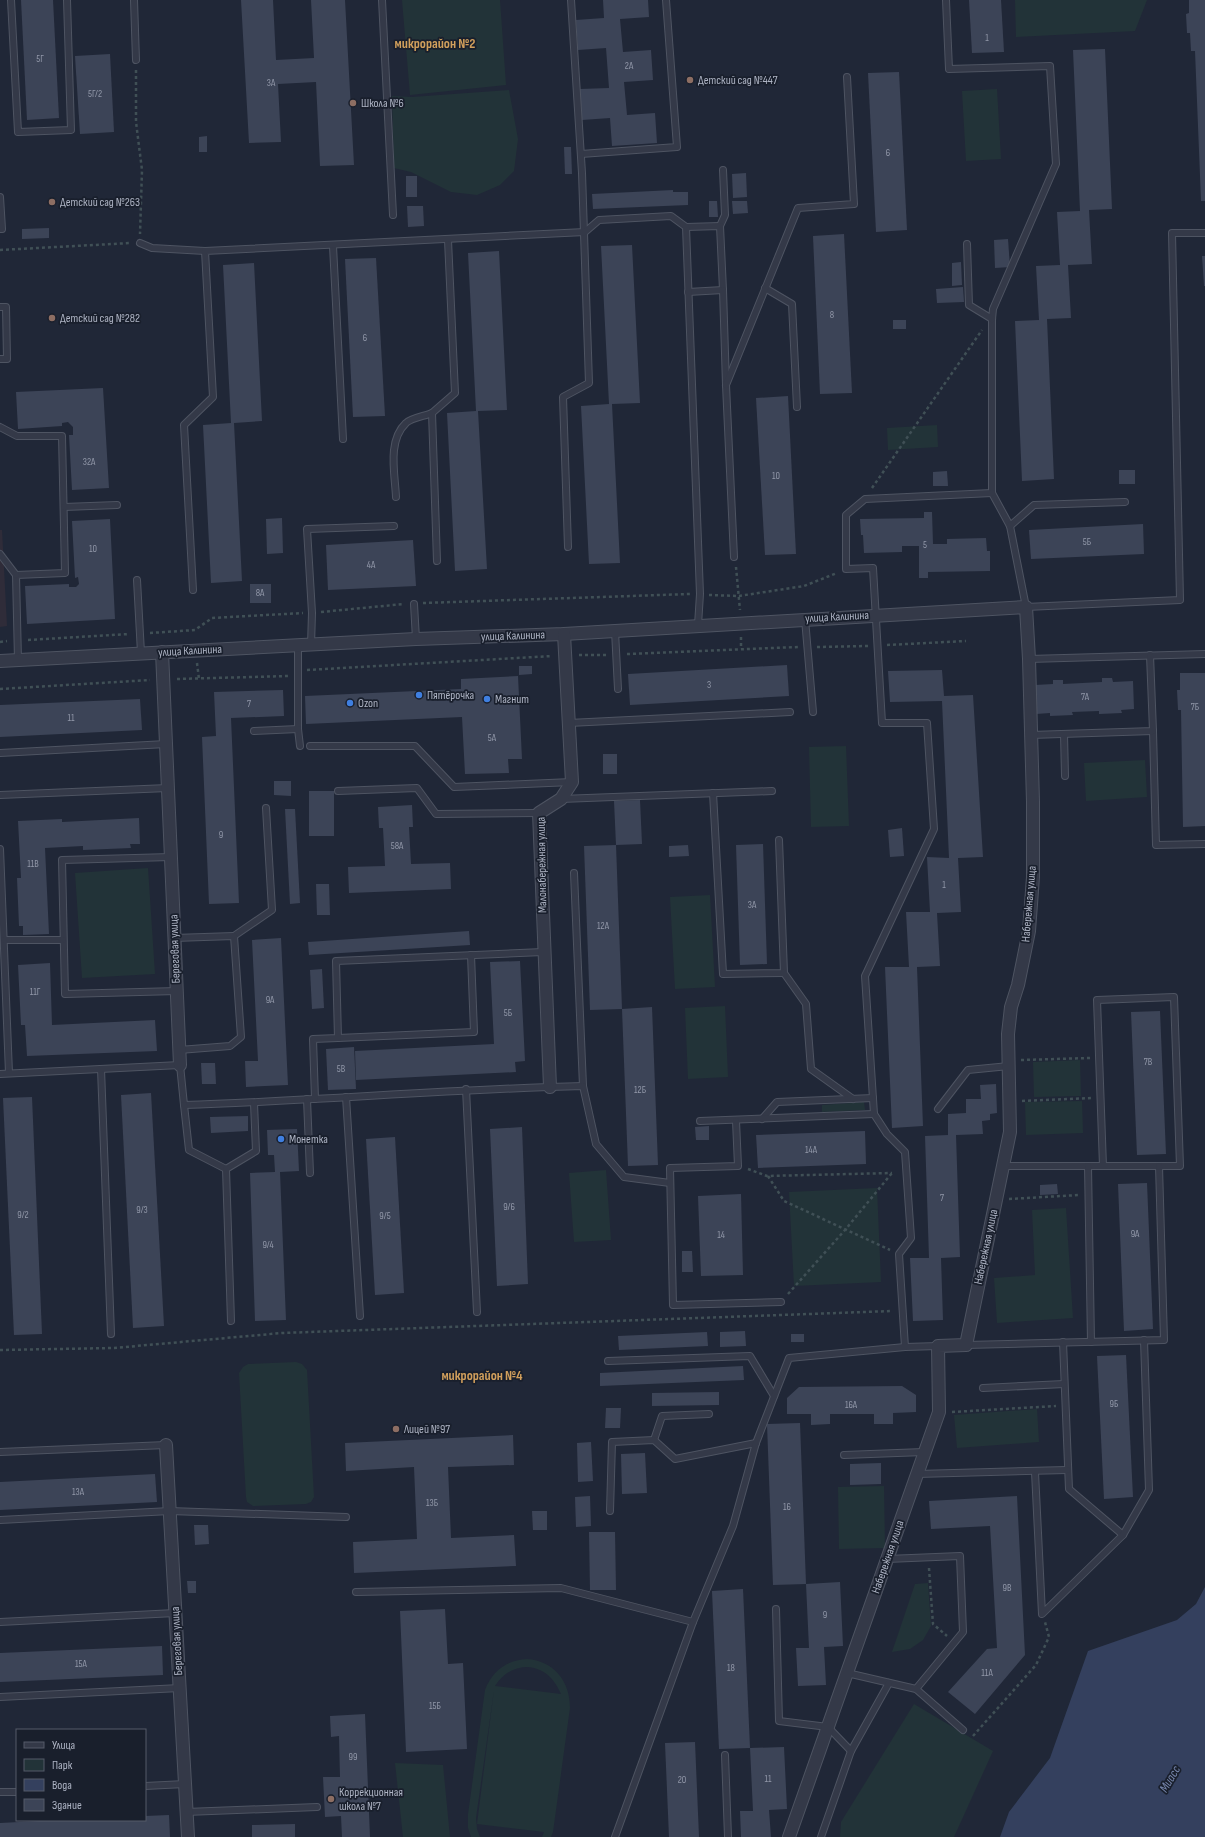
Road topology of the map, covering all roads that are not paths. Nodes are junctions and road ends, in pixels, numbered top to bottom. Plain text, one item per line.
1 (11, 0) edge
2 (66, 0) edge
3 (134, 0) edge
4 (382, 0) edge
5 (571, 0) edge
6 (666, 0) edge
7 (946, 0) edge
8 (136, 60) road end
9 (847, 77) dead end
10 (580, 154) junction
11 (723, 170) dead end
12 (0, 197) edge
13 (393, 215) dead end
14 (720, 226) junction
15 (686, 228) junction
16 (0, 229) edge
17 (585, 232) junction
18 (1205, 233) edge
19 (448, 240) junction
20 (140, 243) road end
21 (967, 244) dead end
22 (333, 246) junction
23 (205, 251) junction
24 (765, 288) junction
25 (723, 290) junction
26 (688, 292) junction
27 (0, 307) edge
28 (991, 319) junction
29 (0, 360) edge
30 (726, 385) junction
31 (796, 407) dead end
32 (432, 413) junction
33 (0, 426) edge
34 (343, 439) dead end
35 (992, 493) junction
36 (396, 497) dead end
37 (1125, 502) dead end
38 (117, 505) dead end
39 (64, 507) junction
40 (394, 526) dead end
41 (1010, 526) junction
42 (568, 547) dead end
43 (0, 554) edge
44 (734, 557) road end
45 (437, 561) dead end
46 (16, 575) junction
47 (138, 580) dead end
48 (193, 590) dead end
49 (414, 604) dead end
50 (1026, 607) junction
51 (875, 615) junction
52 (805, 619) junction
53 (698, 625) junction
54 (615, 631) junction
55 (564, 634) junction
56 (416, 639) junction
57 (311, 645) junction
58 (298, 646) junction
59 (162, 652) junction
60 (141, 654) junction
61 (1205, 654) edge
62 (1150, 655) junction
63 (1029, 659) junction
64 (18, 660) junction
65 (0, 661) edge
66 (618, 689) dead end
67 (790, 712) dead end
68 (813, 712) dead end
69 (569, 723) junction
70 (298, 729) junction
71 (254, 731) dead end
72 (1152, 732) junction
73 (1064, 734) junction
74 (1031, 735) junction
75 (166, 744) junction
76 (300, 746) dead end
77 (310, 746) dead end
78 (0, 753) edge
79 (1065, 776) dead end
80 (572, 782) junction
81 (168, 788) junction
82 (338, 791) dead end
83 (772, 791) dead end
84 (713, 793) junction
85 (0, 795) edge
86 (561, 799) junction
87 (266, 808) dead end
88 (539, 813) junction
89 (779, 840) dead end
90 (1205, 844) edge
91 (0, 849) edge
92 (171, 857) junction
93 (574, 873) dead end
94 (1, 902) edge
95 (234, 936) junction
96 (174, 938) junction
97 (4, 940) junction
98 (63, 940) junction
99 (544, 952) junction
100 (472, 955) junction
101 (784, 973) junction
102 (177, 991) junction
103 (338, 1038) junction
104 (179, 1050) junction
105 (1008, 1063) junction
106 (180, 1065) junction
107 (101, 1069) junction
108 (9, 1073) junction
109 (0, 1074) edge
110 (583, 1086) junction
111 (550, 1087) junction
112 (466, 1089) junction
113 (346, 1097) junction
114 (873, 1098) junction
115 (316, 1099) junction
116 (307, 1100) junction
117 (853, 1100) junction
118 (254, 1103) junction
119 (184, 1106) junction
120 (938, 1109) dead end
121 (874, 1114) junction
122 (762, 1119) junction
123 (736, 1120) junction
124 (700, 1121) dead end
125 (1003, 1166) junction
126 (1088, 1166) junction
127 (1103, 1166) junction
128 (1159, 1166) junction
129 (226, 1169) junction
130 (310, 1173) dead end
131 (670, 1183) junction
132 (781, 1302) road end
133 (477, 1312) dead end
134 (360, 1316) dead end
135 (231, 1320) dead end
136 (111, 1334) dead end
137 (1144, 1340) junction
138 (1063, 1342) junction
139 (1091, 1342) junction
140 (966, 1345) junction
141 (905, 1346) junction
142 (938, 1346) junction
143 (608, 1361) dead end
144 (1064, 1384) junction
145 (983, 1388) dead end
146 (774, 1396) junction
147 (709, 1414) dead end
148 (654, 1440) junction
149 (756, 1442) junction
150 (166, 1445) joint
151 (0, 1452) edge
152 (924, 1452) junction
153 (844, 1455) dead end
154 (1067, 1470) junction
155 (1035, 1472) junction
156 (916, 1474) junction
157 (170, 1511) junction
158 (610, 1511) dead end
159 (346, 1517) dead end
160 (0, 1520) edge
161 (1123, 1535) junction
162 (887, 1559) junction
163 (356, 1592) dead end
164 (776, 1609) dead end
165 (175, 1613) junction
166 (0, 1622) edge
167 (693, 1622) junction
168 (847, 1673) junction
169 (889, 1683) junction
170 (180, 1688) junction
171 (916, 1689) junction
172 (0, 1697) edge
173 (828, 1727) junction
174 (963, 1730) road end
175 (851, 1751) junction
176 (725, 1755) dead end
177 (185, 1784) junction
178 (146, 1786) edge
179 (0, 1792) edge
180 (16, 1792) edge
181 (317, 1807) dead end
182 (186, 1812) junction
183 (188, 1837) edge
184 (615, 1837) edge
185 (728, 1837) edge
186 (789, 1837) edge
187 (821, 1837) edge

1 - 2 lane
3 - 8 lane
4 - 13 lane
5 - 10 lane
6 - 10 lane
7 - 28 lane
9 - 24 lane
10 - 17 lane
11 - 14 lane
12 - 16 lane
14 - 15 lane
14 - 25 lane
15 - 17 lane
15 - 26 lane
17 - 19 lane
17 - 42 lane
18 - 50 lane
19 - 22 lane
19 - 32 lane
20 - 23 lane
21 - 28 lane
22 - 23 lane
22 - 34 lane
23 - 48 lane
24 - 30 lane
24 - 31 lane
25 - 26 lane
25 - 30 lane
26 - 53 lane
27 - 29 lane
28 - 35 lane
30 - 44 lane
32 - 36 lane
32 - 45 lane
33 - 39 lane
35 - 41 lane
35 - 51 lane
37 - 41 lane
38 - 39 lane
39 - 46 lane
40 - 57 lane
41 - 50 lane
43 - 46 lane
46 - 64 lane
47 - 60 lane
49 - 56 lane
50 - 51 street, улица Калинина
50 - 63 street, Набережная улица
51 - 52 street, улица Калинина
51 - 114 lane
52 - 53 street, улица Калинина
52 - 68 lane
53 - 54 street, улица Калинина
54 - 55 street, улица Калинина
54 - 66 lane
55 - 56 street, улица Калинина
55 - 69 street
56 - 57 street, улица Калинина
57 - 58 street, улица Калинина
58 - 59 street, улица Калинина
58 - 70 lane
59 - 60 street, улица Калинина
59 - 75 street, Береговая улица
60 - 64 street, улица Калинина
61 - 62 lane
62 - 63 lane
62 - 72 lane
63 - 74 street, Набережная улица
64 - 65 street, улица Калинина
67 - 69 lane
69 - 80 street
70 - 71 lane
70 - 76 lane
72 - 73 lane
72 - 90 lane
73 - 74 lane
73 - 79 lane
74 - 105 street, Набережная улица
75 - 78 lane
75 - 81 street, Береговая улица
77 - 80 lane
80 - 86 street, Малонабережная улица
81 - 85 lane
81 - 92 street, Береговая улица
82 - 88 lane
83 - 84 lane
84 - 86 lane
84 - 101 lane
86 - 88 street, Малонабережная улица
87 - 95 lane
88 - 99 street, Малонабережная улица
89 - 101 lane
91 - 94 lane
92 - 96 street, Береговая улица
92 - 98 lane
93 - 110 lane
94 - 97 lane
95 - 96 lane
95 - 104 lane
96 - 102 street, Береговая улица
97 - 98 lane
97 - 108 lane
98 - 102 lane
99 - 100 lane
99 - 111 street, Малонабережная улица
100 - 103 lane
100 - 103 lane
101 - 117 lane
102 - 104 street, Береговая улица
103 - 115 lane
104 - 106 street, Береговая улица
105 - 120 lane
105 - 125 street, Набережная улица
106 - 107 lane
106 - 119 lane
107 - 108 lane
107 - 136 lane
108 - 109 lane
110 - 111 lane
110 - 131 lane
111 - 112 lane
112 - 113 lane
112 - 133 lane
113 - 115 lane
113 - 134 lane
114 - 117 lane
114 - 121 lane
115 - 116 lane
116 - 118 lane
116 - 130 lane
117 - 122 lane
118 - 119 lane
118 - 129 lane
119 - 129 lane
121 - 122 lane
121 - 141 lane
122 - 123 lane
123 - 124 lane
123 - 131 lane
125 - 126 lane
125 - 140 street, Набережная улица
126 - 127 lane
126 - 139 lane
127 - 128 lane
127 - 128 lane
128 - 137 lane
129 - 135 lane
131 - 132 lane
137 - 139 lane
137 - 161 lane
138 - 139 lane
138 - 140 lane
138 - 144 lane
140 - 142 street
141 - 142 lane
141 - 146 lane
142 - 152 street, Набережная улица
143 - 146 lane
144 - 145 lane
144 - 154 lane
146 - 149 lane
147 - 148 lane
148 - 149 lane
148 - 158 lane
149 - 167 lane
150 - 151 lane
150 - 157 street, Береговая улица
152 - 153 lane
152 - 156 street, Набережная улица
154 - 155 lane
154 - 161 lane
155 - 156 lane
155 - 161 lane
156 - 162 street, Набережная улица
157 - 159 lane
157 - 160 lane
157 - 165 street, Береговая улица
162 - 168 street, Набережная улица
162 - 171 lane
163 - 167 lane
164 - 173 lane
165 - 166 lane
165 - 170 street, Береговая улица
167 - 184 lane
168 - 169 lane
168 - 173 street, Набережная улица
169 - 171 lane
169 - 175 lane
170 - 172 lane
170 - 177 street, Береговая улица
171 - 174 lane
173 - 175 lane
173 - 186 street, Набережная улица
175 - 187 lane
176 - 185 lane
177 - 178 lane
177 - 182 street, Береговая улица
179 - 180 lane
181 - 182 lane
182 - 183 street, Береговая улица

